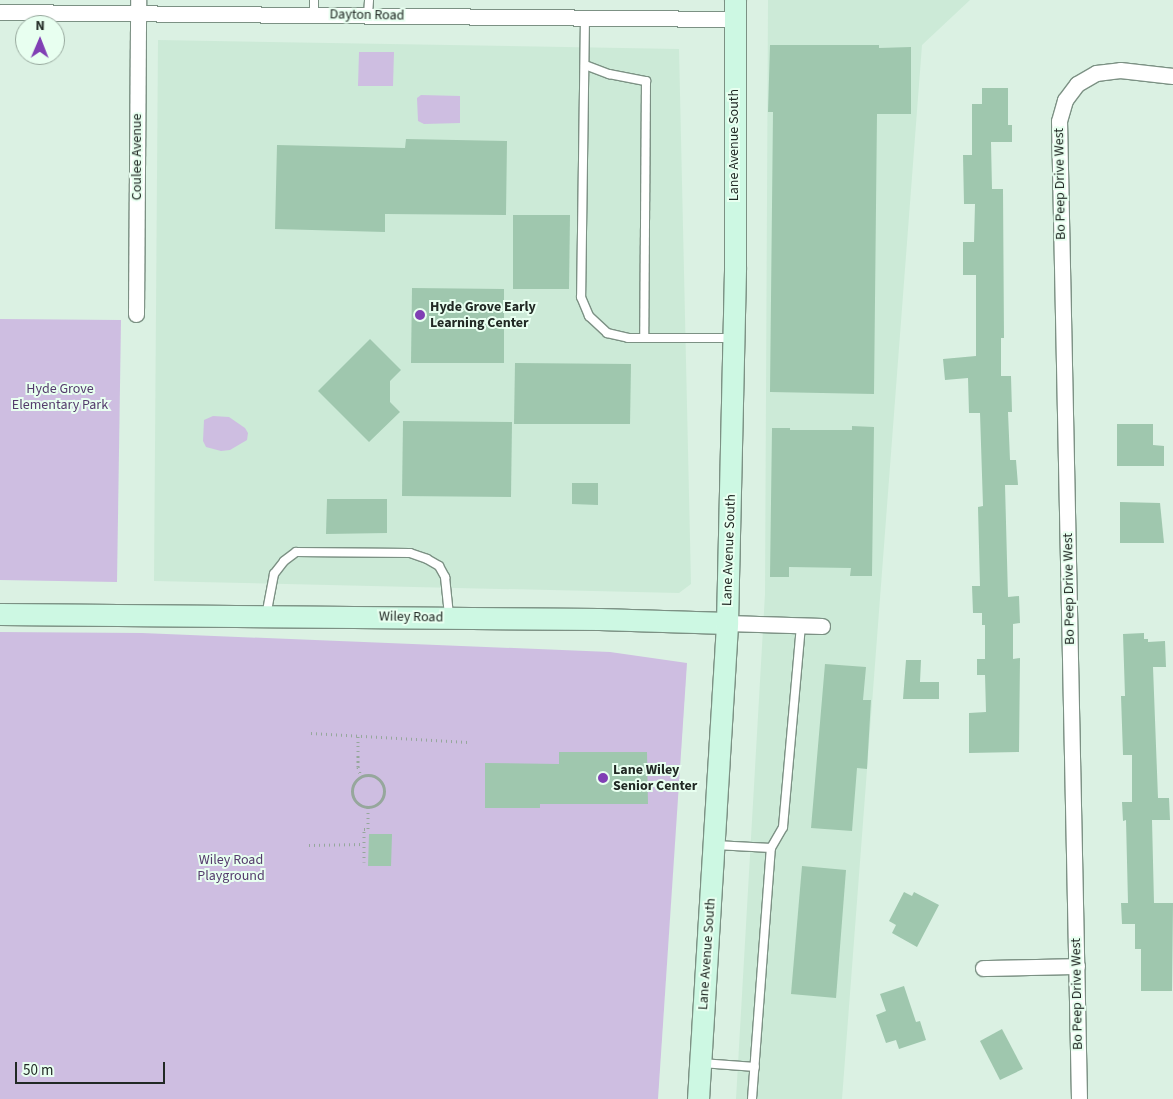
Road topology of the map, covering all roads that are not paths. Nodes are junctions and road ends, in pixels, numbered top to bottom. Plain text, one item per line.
1 (138, 6) edge
2 (314, 7) edge
3 (368, 7) edge
4 (735, 9) edge
5 (0, 12) edge
6 (585, 17) junction
7 (585, 65) junction
8 (1173, 76) edge
9 (136, 314) dead end
10 (644, 338) junction
11 (733, 338) junction
12 (0, 614) edge
13 (266, 616) junction
14 (449, 618) junction
15 (727, 623) junction
16 (801, 625) junction
17 (822, 626) dead end
18 (714, 845) junction
19 (772, 848) junction
20 (1077, 966) junction
21 (982, 968) dead end
22 (700, 1063) junction
23 (755, 1067) junction
24 (698, 1099) edge
25 (752, 1099) edge
26 (1079, 1099) edge

1 - 2 street, Dayton Road
1 - 5 street, Dayton Road
1 - 9 street, Coulee Avenue
2 - 3 street, Dayton Road
3 - 6 street, Dayton Road
4 - 6 street, Dayton Road
4 - 11 main road, Lane Avenue South
6 - 7 lane
7 - 10 lane
7 - 10 lane
8 - 20 street, Bo Peep Drive West
10 - 11 lane
11 - 15 main road, Lane Avenue South
12 - 13 main road, Wiley Road
13 - 14 main road, Wiley Road
13 - 14 lane
14 - 15 main road, Wiley Road
15 - 16 street, Wiley Road
15 - 18 main road, Lane Avenue South
16 - 17 street, Wiley Road
16 - 19 lane
18 - 19 lane
18 - 22 main road, Lane Avenue South
19 - 23 lane
20 - 21 street
20 - 26 street, Bo Peep Drive West
22 - 23 lane
22 - 24 main road, Lane Avenue South
23 - 25 lane

